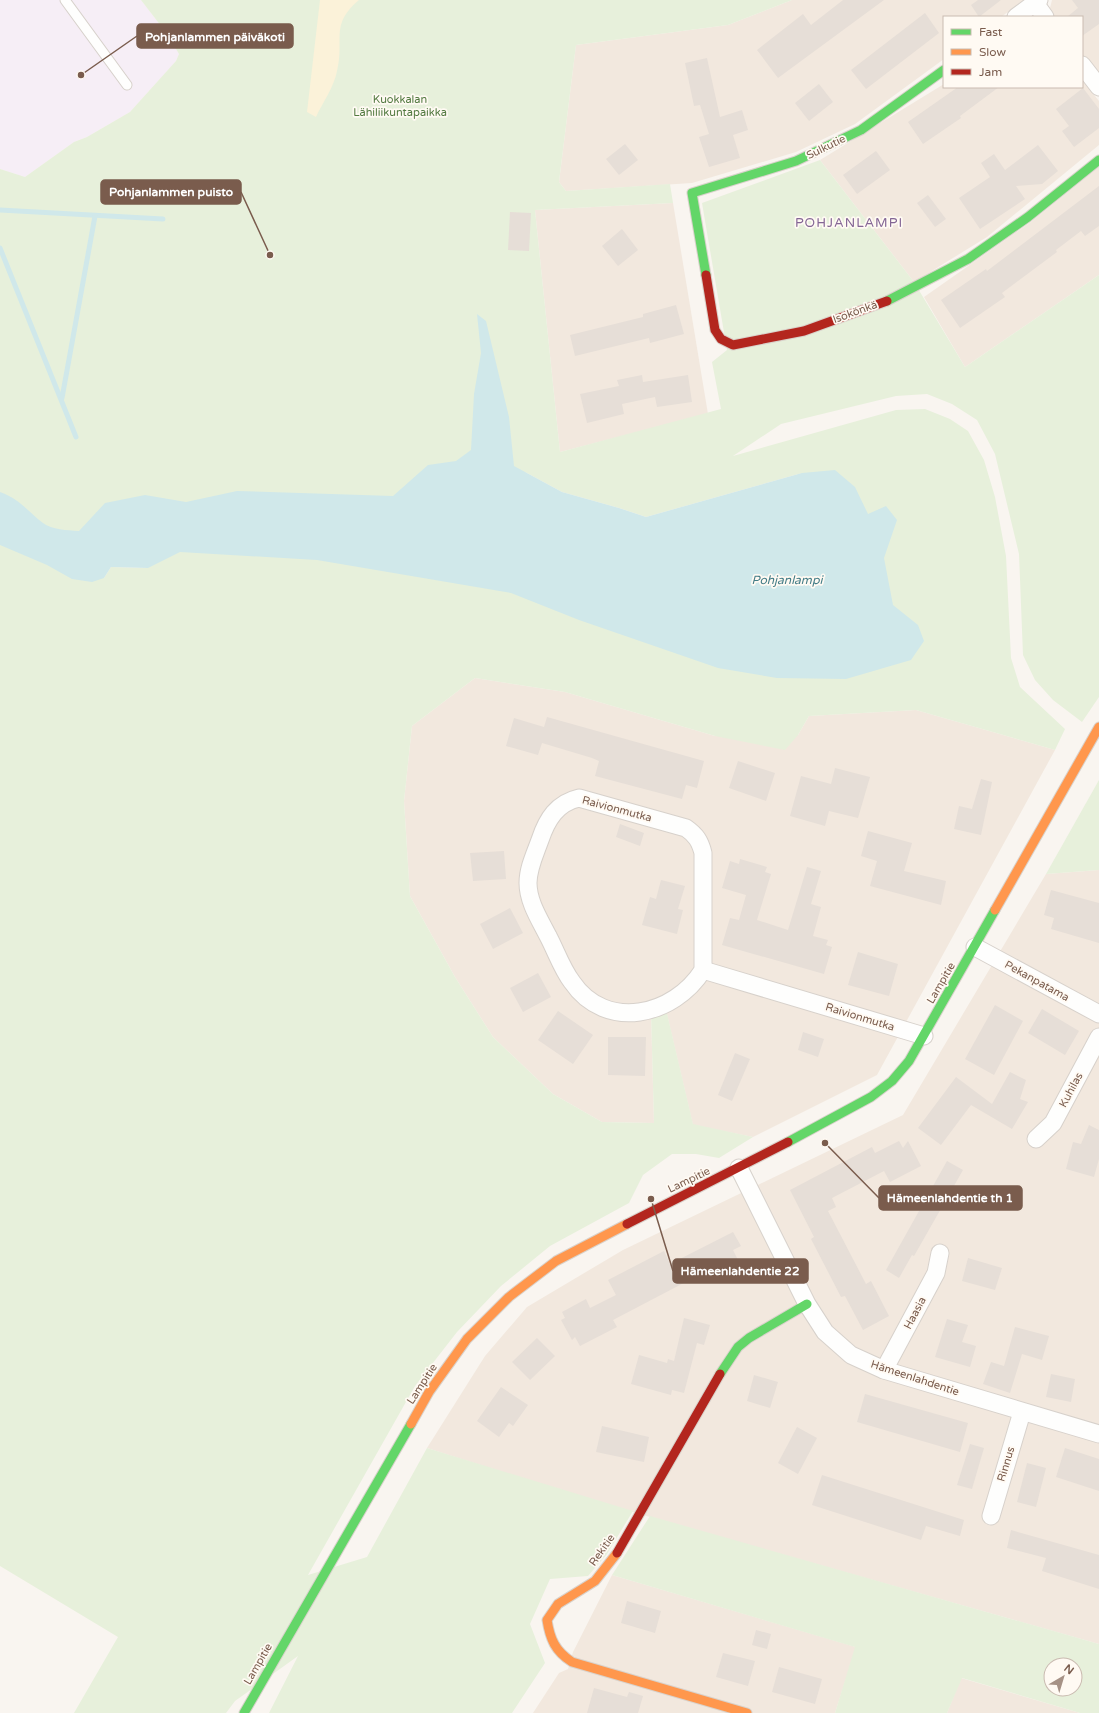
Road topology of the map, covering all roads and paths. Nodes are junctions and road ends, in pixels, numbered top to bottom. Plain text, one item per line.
1 (65, 0) edge
2 (1037, 2) edge
3 (1017, 16) edge
4 (1044, 16) edge
5 (1083, 66) edge
6 (943, 71) edge
7 (127, 85) dead end
8 (1099, 87) edge
9 (1099, 160) edge
10 (692, 193) joint
11 (1099, 727) edge
12 (975, 947) junction
13 (703, 970) junction
14 (1099, 1014) edge
15 (924, 1036) junction
16 (1099, 1037) edge
17 (1036, 1139) dead end
18 (739, 1168) junction
19 (940, 1253) dead end
20 (807, 1304) junction
21 (884, 1370) junction
22 (1022, 1412) junction
23 (1099, 1434) edge
24 (990, 1516) dead end
25 (244, 1713) edge
26 (747, 1713) edge

1 - 7 lane
2 - 3 street
2 - 4 street
5 - 8 street
6 - 10 street, Sulkutie
9 - 10 street, Isokönkä
11 - 12 street, Lampitie
12 - 14 street, Pekanpatama
12 - 15 street, Lampitie
13 - 13 street, Raivionmutka
13 - 15 street, Raivionmutka
15 - 18 street, Lampitie
16 - 17 street, Kuhilas
18 - 20 street, Hämeenlahdentie
18 - 25 street, Lampitie
19 - 21 street, Haasia
20 - 21 street, Hämeenlahdentie
20 - 26 street, Rekitie
21 - 22 street, Hämeenlahdentie
22 - 23 street, Hämeenlahdentie
22 - 24 street, Rinnus

